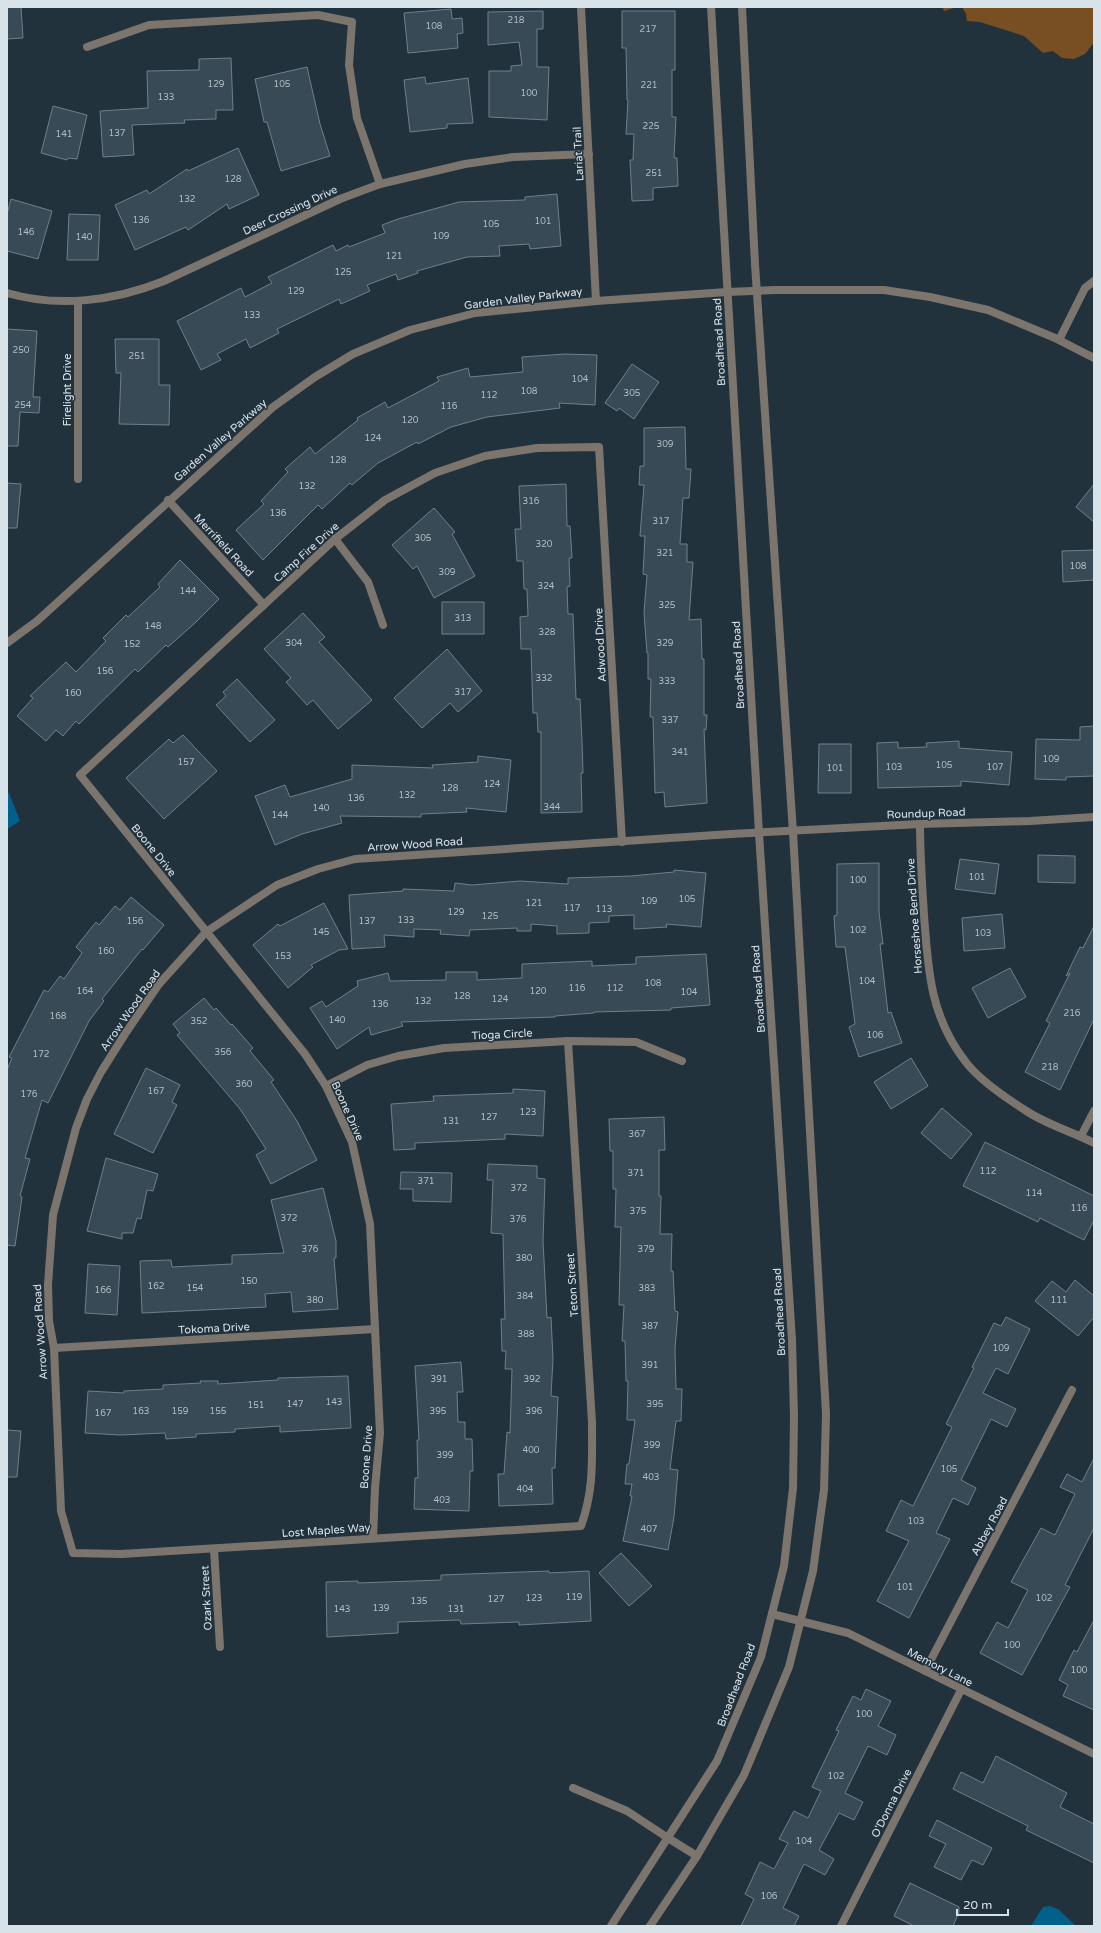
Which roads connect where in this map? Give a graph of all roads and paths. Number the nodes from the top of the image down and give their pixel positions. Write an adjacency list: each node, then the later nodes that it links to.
1 (580, 7): 5 (street, Lariat Trail)
2 (710, 7): 9 (street, Broadhead Road)
3 (742, 7): 8 (street)
4 (87, 47): 6 (street)
5 (589, 154): 6 (street, Deer Crossing Drive); 12 (street, Lariat Trail)
6 (380, 184): 11 (street, Deer Crossing Drive)
7 (1094, 282): 13 (street)
8 (757, 291): 9 (street, Garden Valley Parkway); 13 (street, Garden Valley Parkway); 25 (street)
9 (727, 292): 12 (street, Garden Valley Parkway); 26 (street, Broadhead Road)
10 (7, 293): 11 (street, Deer Crossing Drive)
11 (78, 301): 16 (street, Firelight Drive)
12 (596, 301): 17 (street, Garden Valley Parkway)
13 (1059, 340): 14 (street, Garden Valley Parkway)
14 (1094, 358)
15 (599, 447): 18 (street, Camp Fire Drive); 27 (street, Adwood Drive)
16 (78, 479)
17 (168, 500): 19 (street, Merrifield Road); 21 (street, Garden Valley Parkway)
18 (335, 539): 19 (street, Camp Fire Drive); 20 (street)
19 (264, 605): 22 (street, Camp Fire Drive)
20 (383, 625)
21 (7, 643)
22 (80, 775): 28 (street, Boone Drive)
23 (1094, 817): 24 (street, Roundup Road)
24 (920, 824): 25 (street, Roundup Road); 33 (street, Horseshoe Bend Drive)
25 (793, 832): 26 (street, Roundup Road); 43 (street)
26 (759, 833): 27 (street, Arrow Wood Road); 42 (street, Broadhead Road)
27 (622, 842): 28 (street, Arrow Wood Road)
28 (206, 932): 31 (street, Boone Drive); 36 (street, Arrow Wood Road)
29 (568, 1041): 30 (street, Tioga Circle); 31 (street, Tioga Circle); 38 (street, Teton Street)
30 (682, 1061)
31 (326, 1086): 35 (street, Boone Drive)
32 (1094, 1111): 33 (street)
33 (1081, 1136): 34 (street, Horseshoe Bend Drive)
34 (1094, 1143)
35 (375, 1329): 36 (street, Tokoma Drive); 39 (street, Boone Drive)
36 (54, 1348): 41 (street, Arrow Wood Road)
37 (1072, 1390): 45 (street, Abbey Road)
38 (581, 1526): 39 (street, Lost Maples Way)
39 (373, 1538): 40 (street, Lost Maples Way)
40 (214, 1548): 41 (street, Lost Maples Way); 44 (street, Ozark Street)
41 (73, 1553)
42 (772, 1614): 43 (street, Memory Lane); 49 (street, Broadhead Road)
43 (801, 1622): 45 (street, Memory Lane); 50 (street)
44 (220, 1647)
45 (925, 1671): 46 (street, Memory Lane)
46 (961, 1690): 47 (street, Memory Lane); 53 (street, O'Donna Drive)
47 (1094, 1754)
48 (573, 1788): 49 (street)
49 (668, 1838): 50 (street); 51 (street, Broadhead Road)
50 (697, 1856): 52 (street)
51 (610, 1926)
52 (650, 1926)
53 (841, 1926)

